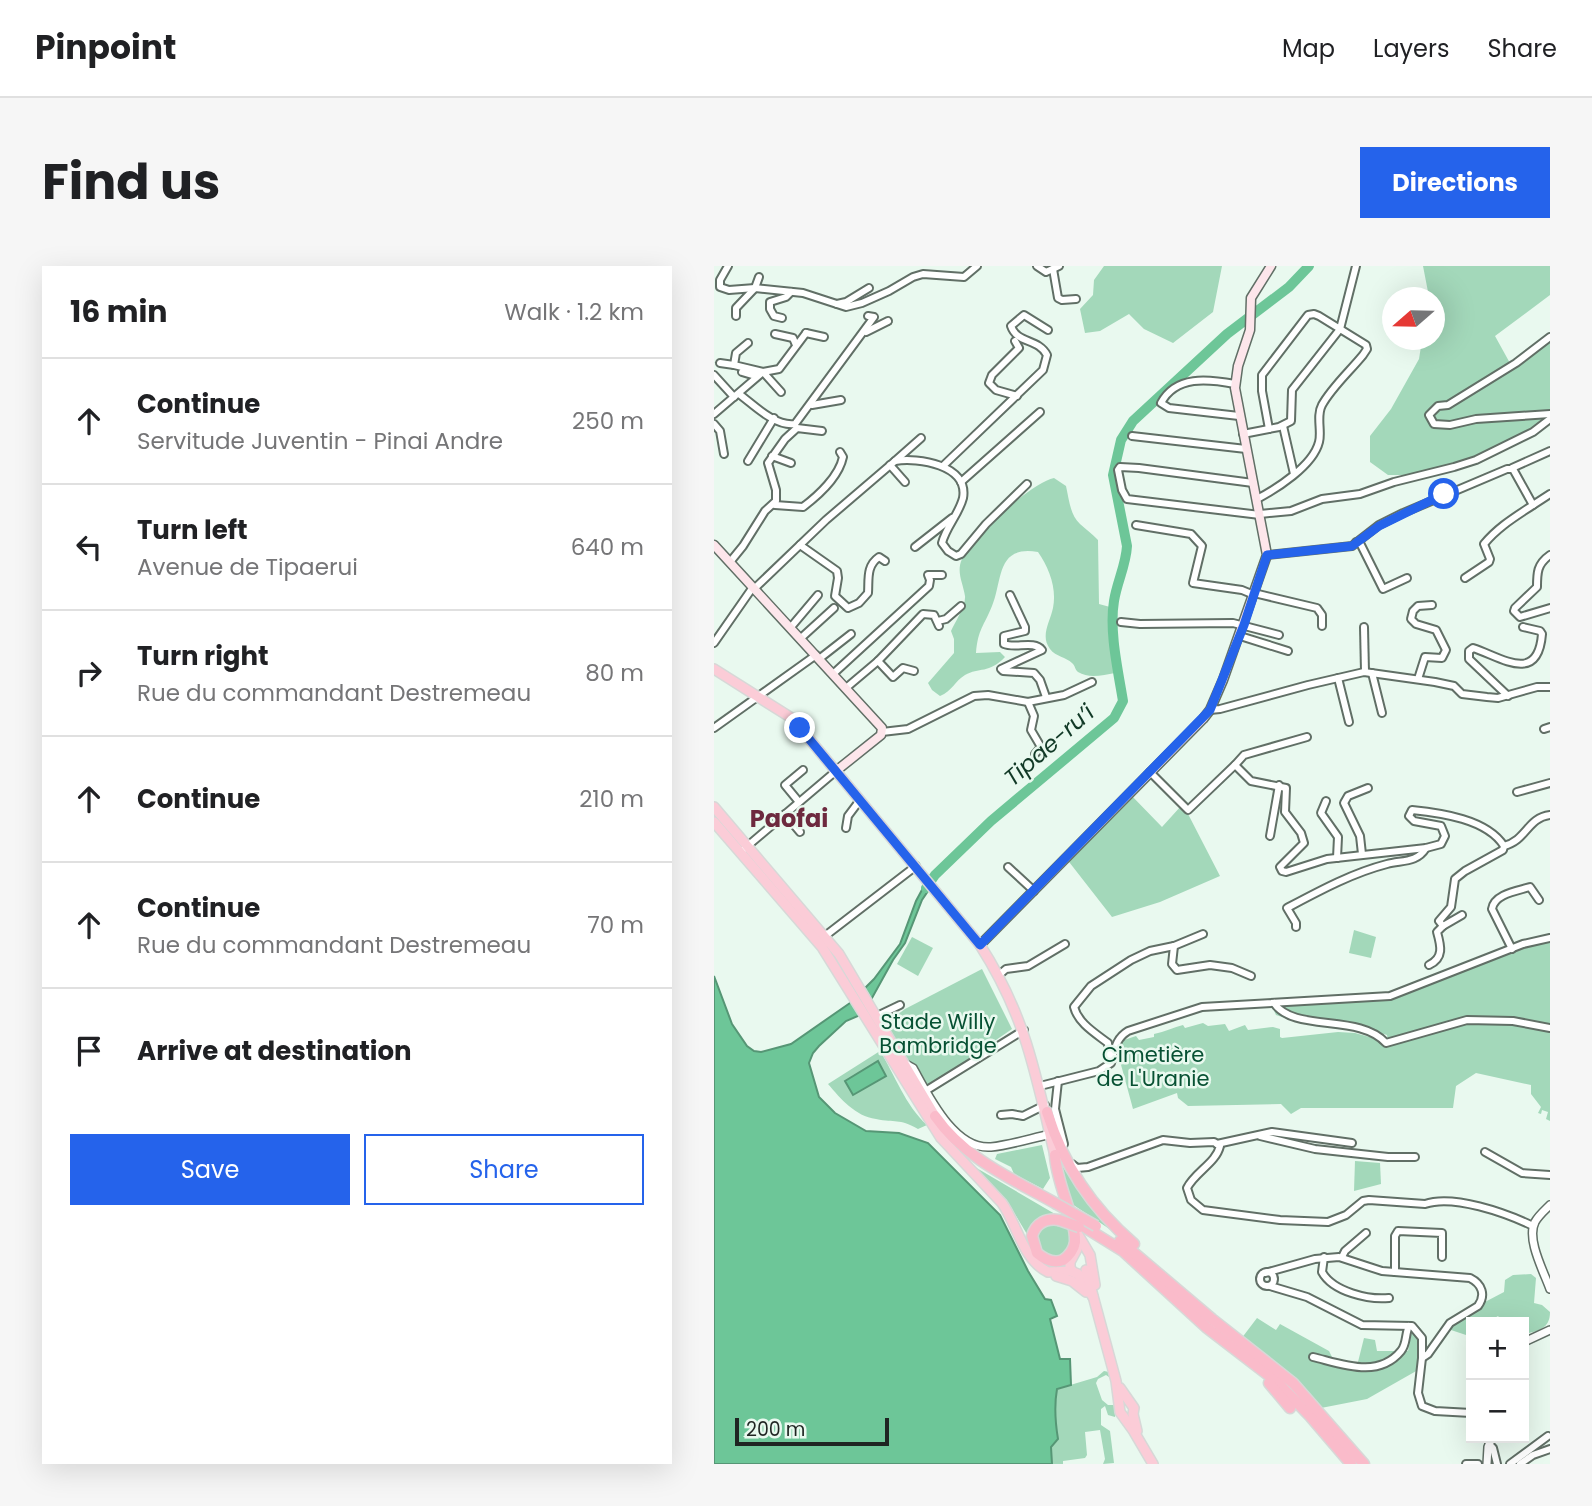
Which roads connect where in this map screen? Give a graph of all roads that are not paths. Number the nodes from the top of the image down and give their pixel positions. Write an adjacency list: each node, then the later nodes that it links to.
1 (728, 266): 8 (street)
2 (977, 266): 12 (street)
3 (1037, 266): 6 (street)
4 (1271, 266): 33 (main road)
5 (1356, 266): 19 (street)
6 (1056, 268): 11 (street)
7 (760, 277): 8 (street)
8 (755, 288): 10 (street); 13 (street)
9 (869, 288): 12 (street)
10 (791, 292): 12 (street); 15 (street)
11 (1076, 299)
12 (836, 304)
13 (736, 316)
14 (868, 316): 20 (street)
15 (782, 318)
16 (888, 321): 20 (street)
17 (804, 325): 21 (street)
18 (1048, 330): 36 (street)
19 (1340, 330): 45 (street); 46 (street); 61 (street)
20 (864, 332): 38 (street)
21 (806, 333): 23 (street); 27 (street)
22 (775, 334): 27 (street)
23 (824, 337)
24 (1550, 337): 42 (street)
25 (1015, 341): 36 (street)
26 (748, 342): 29 (street)
27 (796, 345): 31 (street)
28 (720, 363): 29 (street)
29 (734, 365): 31 (street)
30 (741, 372): 31 (street)
31 (763, 372): 34 (street); 35 (street)
32 (714, 375): 35 (street)
33 (1235, 384): 41 (main road); 41 (street)
34 (781, 392)
35 (737, 396): 39 (street); 43 (street)
36 (1017, 396): 59 (street)
37 (841, 400): 38 (street)
38 (810, 406): 43 (street)
39 (716, 409)
40 (1040, 412): 63 (street)
41 (1239, 416): 48 (main road)
42 (1550, 417): 71 (street)
43 (774, 418): 56 (street)
44 (714, 424): 54 (street)
45 (1283, 426): 46 (street); 61 (street)
46 (1269, 429): 48 (street)
47 (822, 431): 55 (street)
48 (1243, 434): 51 (main road)
49 (1132, 436): 51 (street)
50 (921, 438): 58 (street)
51 (1246, 449): 64 (main road)
52 (1550, 451): 60 (street)
53 (840, 452): 68 (street)
54 (724, 454)
55 (768, 460): 57 (street); 68 (street)
56 (748, 461)
57 (791, 463)
58 (893, 463): 59 (street); 62 (street); 75 (street)
59 (944, 467): 63 (street)
60 (1512, 468): 69 (street); 73 (street)
61 (1294, 474): 67 (street)
62 (905, 482)
63 (961, 482): 70 (street)
64 (1253, 482): 67 (main road); 71 (street)
65 (1027, 484): 70 (street)
66 (1550, 494): 69 (street)
67 (1257, 499): 71 (main road)
68 (775, 505): 80 (street)
69 (1533, 505): 83 (street)
70 (960, 508): 76 (street)
71 (1260, 515): 77 (main road)
72 (1136, 525): 85 (street)
73 (1356, 542): 77 (street); 82 (street)
74 (714, 545): 80 (main road)
75 (800, 545): 79 (street); 84 (street)
76 (915, 547)
77 (1267, 555): 85 (main road)
78 (1550, 555): 91 (street)
79 (885, 561)
80 (730, 562): 84 (main road)
81 (942, 575): 109 (street)
82 (1407, 578)
83 (1465, 578)
84 (754, 587): 95 (main road); 102 (street)
85 (1254, 594): 93 (main road); 94 (street)
86 (818, 595): 95 (street)
87 (1010, 595): 117 (street)
88 (1432, 605): 111 (street)
89 (961, 606): 105 (street)
90 (834, 608): 101 (street)
91 (1550, 608)
92 (1121, 622): 93 (street)
93 (1244, 625): 99 (street); 100 (main road)
94 (1322, 626)
95 (791, 627): 101 (main road)
96 (1523, 627): 115 (street)
97 (1364, 628): 108 (street)
98 (851, 634): 104 (street)
99 (1279, 635)
100 (1240, 636): 103 (street); 119 (main road)
101 (801, 638): 104 (main road)
102 (714, 643)
103 (1288, 651)
104 (818, 657): 109 (main road); 116 (street)
105 (878, 661): 107 (street); 114 (street)
106 (714, 669): 116 (main road)
107 (914, 671)
108 (1368, 673): 110 (street); 111 (street); 120 (street)
109 (833, 674): 114 (main road)
110 (1338, 678): 119 (street); 121 (street)
111 (1418, 679): 115 (street)
112 (1092, 682): 117 (street)
113 (1550, 687): 115 (street)
114 (846, 688): 123 (main road)
115 (1508, 696)
116 (757, 697): 122 (street); 128 (main road)
117 (1045, 697): 118 (street)
118 (1028, 702): 123 (street); 125 (street)
119 (1210, 710): 129 (main road)
120 (1382, 713)
121 (1349, 722)
122 (714, 728)
123 (882, 732): 128 (main road)
124 (1307, 737): 126 (street)
125 (1035, 754)
126 (1235, 765): 129 (street); 131 (street)
127 (803, 771): 136 (street)
128 (836, 771): 134 (main road); 136 (street)
129 (1150, 772): 151 (main road)
130 (1550, 783): 133 (street)
131 (1279, 785): 143 (street); 148 (street)
132 (1367, 788): 147 (street)
133 (1517, 792)
134 (860, 800): 141 (street); 149 (main road)
135 (1326, 801): 148 (street)
136 (799, 802): 138 (street)
137 (714, 807): 146 (main road)
138 (785, 814): 142 (street); 146 (street)
139 (1550, 815): 144 (street)
140 (714, 822): 146 (main road)
141 (846, 828)
142 (800, 831)
143 (1270, 836)
144 (1504, 846): 145 (street); 154 (street)
145 (1426, 848): 147 (street); 155 (street)
146 (743, 849): 157 (main road); 166 (main road)
147 (1362, 855): 148 (street)
148 (1337, 858)
149 (916, 866): 157 (street); 160 (main road)
150 (1008, 867): 151 (street)
151 (1034, 891): 160 (main road)
152 (1539, 900): 162 (street)
153 (1462, 915): 154 (street)
154 (1443, 926): 163 (street)
155 (1296, 928)
156 (1203, 934): 161 (street)
157 (825, 936): 166 (main road)
158 (1550, 938): 162 (street)
159 (1065, 944): 164 (street)
160 (980, 945): 164 (main road)
161 (1174, 946): 165 (street); 173 (street)
162 (1512, 949): 167 (street)
163 (1429, 965)
164 (999, 975): 171 (main road)
165 (1251, 976)
166 (856, 990): 169 (main road)
167 (1274, 1003): 170 (street); 173 (street)
168 (900, 1005): 169 (street)
169 (873, 1015): 172 (main road); 179 (main road)
170 (1550, 1028)
171 (1024, 1030): 175 (main road); 176 (street)
172 (904, 1062): 176 (street); 179 (main road)
173 (1106, 1066): 174 (street)
174 (1058, 1081): 175 (street); 183 (street)
175 (1040, 1086): 177 (main road)
176 (927, 1090): 180 (street)
177 (1046, 1108): 178 (street); 180 (main road); 204 (highway)
178 (1001, 1115)
179 (934, 1121): 189 (highway); 200 (main road)
180 (1051, 1134): 185 (main road)
181 (1260, 1136): 182 (street); 183 (street); 186 (street)
182 (1352, 1143)
183 (1217, 1144): 190 (street)
184 (1485, 1152): 187 (street)
185 (1055, 1155): 191 (main road); 194 (highway)
186 (1415, 1157)
187 (1550, 1175)
188 (1550, 1205): 190 (street)
189 (1054, 1206): 191 (highway); 192 (highway, bridge)
190 (1534, 1226): 205 (street)
191 (1079, 1228): 192 (highway); 194 (highway, bridge); 198 (main road); 208 (main road)
192 (1098, 1231): 204 (highway); 212 (highway)
193 (1366, 1233): 196 (street)
194 (1042, 1257): 198 (highway)
195 (1324, 1257): 196 (street); 199 (street); 206 (street)
196 (1342, 1257): 201 (street)
197 (1442, 1257): 201 (street)
198 (1077, 1265): 200 (main road); 207 (main road)
199 (1284, 1268): 202 (street); 203 (street)
200 (1048, 1272): 207 (main road)
201 (1395, 1272): 214 (street)
202 (1265, 1273): 203 (street); 203 (street)
203 (1274, 1283): 209 (street)
204 (1176, 1287): 226 (highway)
205 (1550, 1289)
206 (1390, 1298)
207 (1094, 1300): 208 (main road)
208 (1098, 1314): 215 (main road)
209 (1409, 1326): 213 (street); 214 (street)
210 (1550, 1329): 211 (street)
211 (1529, 1340)
212 (1245, 1356): 216 (highway); 225 (highway)
213 (1314, 1357)
214 (1422, 1357): 218 (street)
215 (1115, 1381): 217 (main road); 217 (main road)
216 (1290, 1408)
217 (1126, 1413): 224 (main road)
218 (1466, 1413)
219 (1316, 1436): 225 (highway)
220 (1548, 1436): 231 (street)
221 (1489, 1443): 229 (street)
222 (1490, 1443): 230 (street)
223 (1550, 1449): 232 (street)
224 (1153, 1464)
225 (1349, 1464)
226 (1364, 1464)
227 (1466, 1464): 228 (street)
228 (1478, 1464)
229 (1488, 1464)
230 (1497, 1464)
231 (1510, 1464)
232 (1520, 1464)

